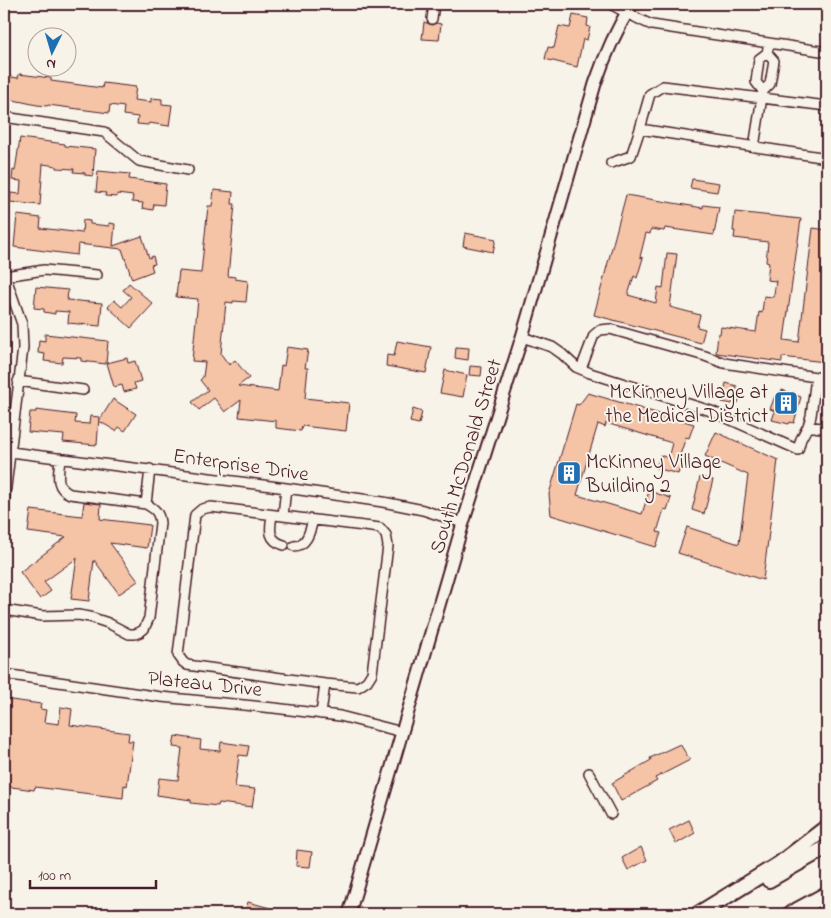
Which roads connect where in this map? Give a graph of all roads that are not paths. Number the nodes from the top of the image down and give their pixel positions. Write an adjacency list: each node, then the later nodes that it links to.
1 (434, 4): 4 (street)
2 (610, 4): 3 (street)
3 (629, 8): 5 (street); 18 (main road, South McDonald Street)
4 (432, 19)
5 (769, 43): 6 (street); 7 (street)
6 (827, 52)
7 (768, 53): 8 (street); 8 (street)
8 (762, 94): 9 (street); 11 (street); 12 (street)
9 (827, 106)
10 (4, 117): 15 (street)
11 (640, 129): 12 (street); 14 (street)
12 (754, 146): 13 (street)
13 (827, 158)
14 (611, 163)
15 (188, 170)
16 (4, 274): 17 (street); 20 (street)
17 (97, 275)
18 (522, 337): 19 (street); 33 (main road, South McDonald Street)
19 (581, 369): 22 (street); 22 (street)
20 (18, 382): 21 (street); 24 (street)
21 (83, 390)
22 (808, 426): 23 (street)
23 (827, 429)
24 (11, 452): 25 (street, Enterprise Drive); 28 (street)
25 (60, 458): 26 (street, Enterprise Drive); 29 (street)
26 (150, 469): 27 (street, Enterprise Drive); 29 (street)
27 (286, 488): 31 (street); 33 (street, Enterprise Drive)
28 (4, 503)
29 (146, 504): 36 (street)
30 (272, 515): 31 (street); 34 (street); 38 (street)
31 (283, 516): 32 (street)
32 (313, 520): 35 (street); 38 (street)
33 (463, 523): 40 (main road, South McDonald Street)
34 (284, 545)
35 (294, 546)
36 (4, 610)
37 (4, 674): 39 (street, Plateau Drive)
38 (325, 684): 39 (street)
39 (321, 714): 40 (street, Plateau Drive)
40 (402, 732): 46 (main road, South McDonald Street)
41 (589, 773): 42 (street)
42 (611, 814)
43 (827, 827): 47 (highway)
44 (827, 847): 48 (highway)
45 (827, 894): 49 (highway)
46 (349, 914)
47 (698, 914)
48 (710, 914)
49 (790, 914)

